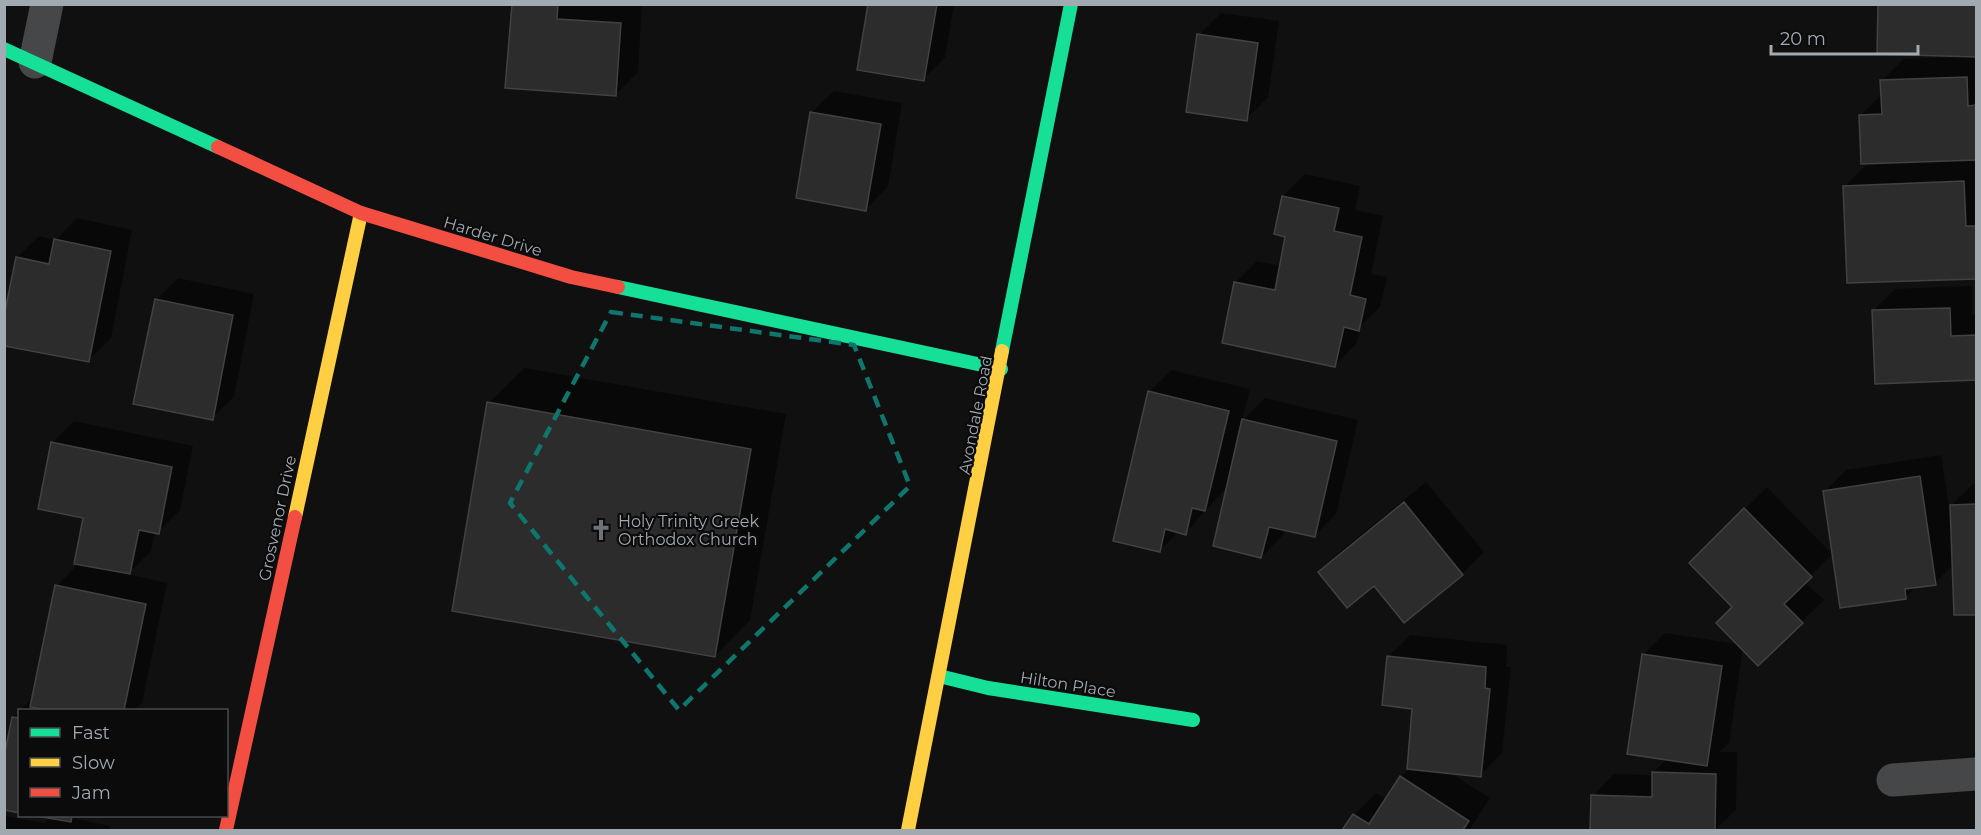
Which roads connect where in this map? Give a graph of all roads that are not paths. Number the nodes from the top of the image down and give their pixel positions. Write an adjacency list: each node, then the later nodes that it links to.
1 (47, 4): 4 (street)
2 (1071, 4): 6 (street, Avondale Road)
3 (4, 49): 4 (street, Harder Drive)
4 (35, 62): 5 (street, Harder Drive)
5 (361, 213): 6 (street, Harder Drive); 11 (street, Grosvenor Drive)
6 (1001, 369): 7 (street, Avondale Road)
7 (939, 676): 8 (street, Hilton Place); 12 (street, Avondale Road)
8 (1193, 720)
9 (1977, 774): 10 (street)
10 (1893, 780)
11 (226, 831)
12 (908, 831)

